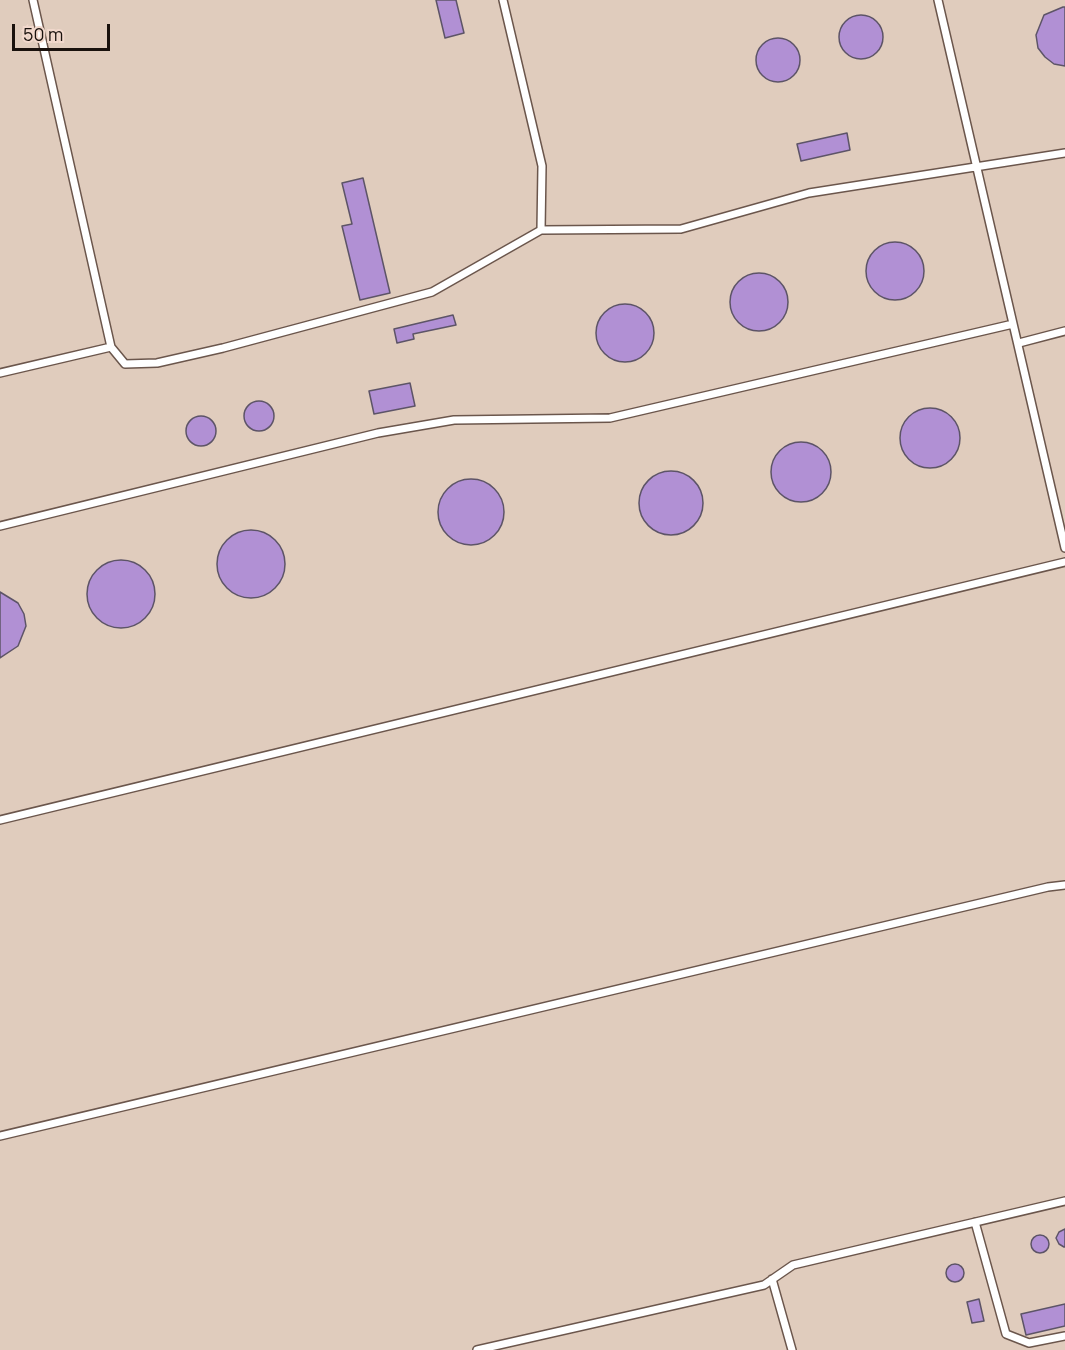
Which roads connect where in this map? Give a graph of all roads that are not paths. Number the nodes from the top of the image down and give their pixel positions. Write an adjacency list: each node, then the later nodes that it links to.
1 (33, 0): 10 (lane)
2 (503, 0): 6 (lane)
3 (938, 0): 5 (lane)
4 (1065, 153): 5 (lane)
5 (978, 168): 6 (lane); 7 (lane)
6 (541, 230): 10 (lane)
7 (1013, 324): 9 (lane); 12 (lane)
8 (1065, 331): 9 (lane)
9 (1018, 343): 13 (lane)
10 (111, 346): 11 (lane)
11 (0, 373)
12 (0, 526)
13 (1065, 548)
14 (1065, 562): 15 (lane)
15 (0, 820)
16 (1065, 885): 17 (lane)
17 (0, 1136)
18 (1065, 1201): 19 (lane)
19 (975, 1222): 20 (lane); 21 (lane)
20 (772, 1280): 22 (lane); 23 (lane)
21 (1065, 1336)
22 (477, 1350)
23 (792, 1350)

